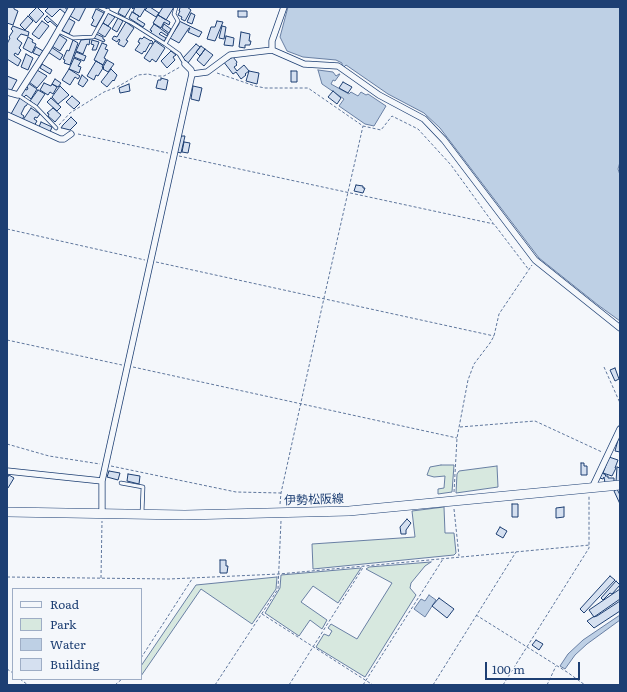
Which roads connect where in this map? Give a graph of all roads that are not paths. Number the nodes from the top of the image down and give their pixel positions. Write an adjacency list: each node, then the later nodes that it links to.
1 (72, 7): 6 (street)
2 (99, 7): 5 (lane)
3 (176, 7): 7 (lane)
4 (284, 7): 8 (street)
5 (105, 9): 6 (lane); 7 (lane)
6 (58, 31): 12 (street)
7 (165, 44): 9 (lane)
8 (272, 50): 10 (street); 16 (street)
9 (185, 64): 10 (street)
10 (192, 74): 19 (street)
11 (7, 92): 12 (street)
12 (18, 95): 14 (lane)
13 (7, 115): 15 (street)
14 (56, 128)
15 (71, 134)
16 (620, 328)
17 (620, 429): 22 (street)
18 (7, 471): 19 (street)
19 (102, 481): 24 (street)
20 (121, 483): 25 (lane)
21 (620, 485): 22 (main road, 伊勢松阪線)
22 (592, 488): 25 (main road, 伊勢松阪線)
23 (7, 512): 24 (main road, 伊勢松阪線)
24 (102, 514): 25 (main road, 伊勢松阪線)
25 (142, 515)

